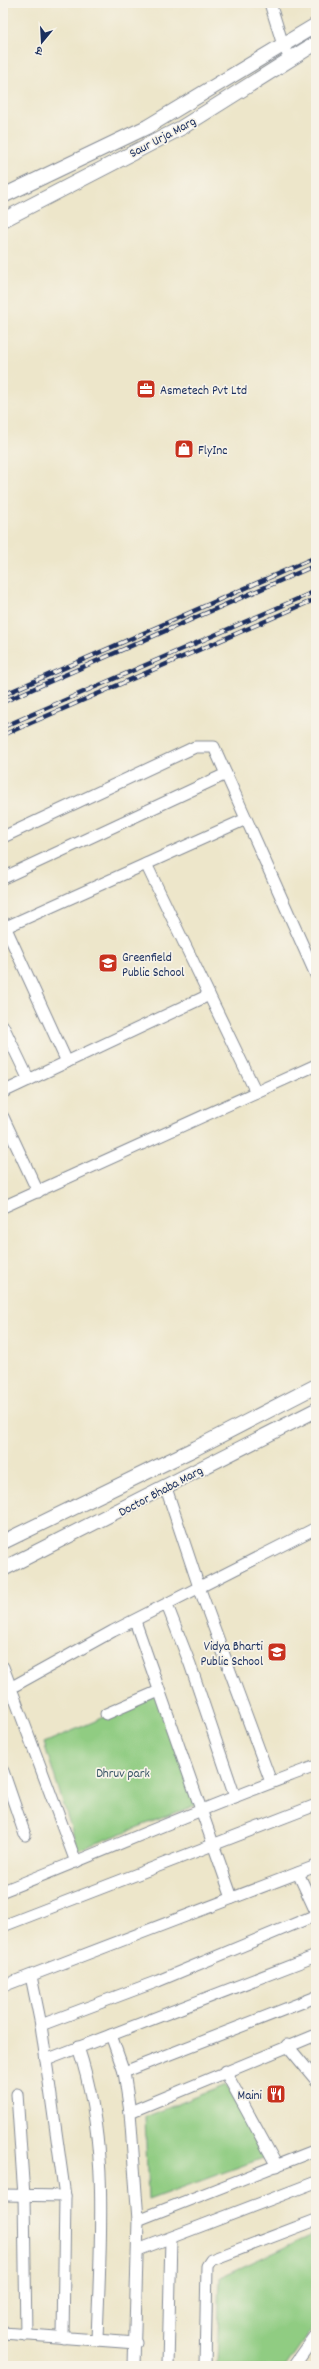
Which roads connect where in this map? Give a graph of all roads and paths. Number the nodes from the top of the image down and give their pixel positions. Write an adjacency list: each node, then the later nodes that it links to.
1 (270, 3): 4 (street)
2 (316, 25): 4 (street, Saur Urja Marg)
3 (316, 43): 5 (street, Saur Urja Marg)
4 (283, 45): 5 (street); 6 (street, Saur Urja Marg)
5 (291, 60): 7 (street, Saur Urja Marg)
6 (3, 196)
7 (3, 220)
8 (226, 774): 9 (street); 10 (street); 12 (street)
9 (246, 819): 11 (street); 14 (street)
10 (3, 837)
11 (146, 864): 13 (street); 16 (street)
12 (3, 878)
13 (4, 925): 18 (street)
14 (313, 960): 15 (street)
15 (316, 975)
16 (209, 995): 18 (street); 22 (street)
17 (3, 1026): 20 (street)
18 (67, 1062): 20 (street)
19 (316, 1064): 22 (street)
20 (29, 1080): 21 (street)
21 (3, 1092)
22 (256, 1092): 24 (street)
23 (3, 1117): 24 (street)
24 (38, 1192): 25 (street)
25 (3, 1207)
26 (316, 1386): 30 (street, Doctor Bhaba Marg)
27 (316, 1410): 28 (street, Doctor Bhaba Marg)
28 (166, 1488): 31 (street, Doctor Bhaba Marg); 32 (street)
29 (316, 1528): 32 (street)
30 (4, 1539)
31 (3, 1569)
32 (199, 1587): 33 (street); 41 (street)
33 (167, 1604): 34 (street); 42 (street)
34 (135, 1621): 36 (street); 37 (street)
35 (3, 1668): 36 (street)
36 (7, 1690): 47 (street)
37 (160, 1691): 38 (street); 44 (street)
38 (106, 1714)
39 (316, 1766): 41 (street)
40 (3, 1771): 45 (street)
41 (271, 1782): 42 (street)
42 (235, 1798): 44 (street)
43 (316, 1805): 46 (street)
44 (201, 1809): 46 (street); 47 (street)
45 (25, 1835)
46 (214, 1843): 51 (street); 54 (street)
47 (76, 1862): 50 (street)
48 (316, 1866): 49 (street)
49 (298, 1873): 51 (street); 52 (street)
50 (4, 1888)
51 (232, 1898): 56 (street)
52 (316, 1912)
53 (316, 1915): 59 (street)
54 (3, 1926)
55 (316, 1956): 60 (street)
56 (31, 1976): 57 (street); 59 (street)
57 (3, 1986)
58 (316, 1997): 66 (street)
59 (41, 2025): 64 (street)
60 (111, 2035): 63 (street); 66 (street)
61 (316, 2035): 62 (street)
62 (287, 2045): 65 (street); 67 (street)
63 (78, 2048): 64 (street); 84 (street)
64 (46, 2060): 75 (street)
65 (225, 2071): 69 (street); 71 (street)
66 (124, 2072): 69 (street)
67 (316, 2080)
68 (17, 2094): 74 (street)
69 (130, 2112): 76 (street)
70 (316, 2150): 71 (street)
71 (277, 2166): 76 (street)
72 (316, 2182): 78 (street)
73 (3, 2195): 74 (street)
74 (24, 2196): 75 (street); 81 (street)
75 (65, 2196): 83 (street)
76 (138, 2220): 79 (street)
77 (316, 2220): 88 (street)
78 (172, 2238): 79 (street); 87 (street)
79 (138, 2250): 85 (street)
80 (3, 2333): 81 (street)
81 (26, 2335): 83 (street)
82 (316, 2336): 89 (street)
83 (63, 2338): 84 (street)
84 (97, 2340): 85 (street)
85 (136, 2344): 86 (street)
86 (134, 2366)
87 (168, 2366)
88 (205, 2366)
89 (294, 2366)

